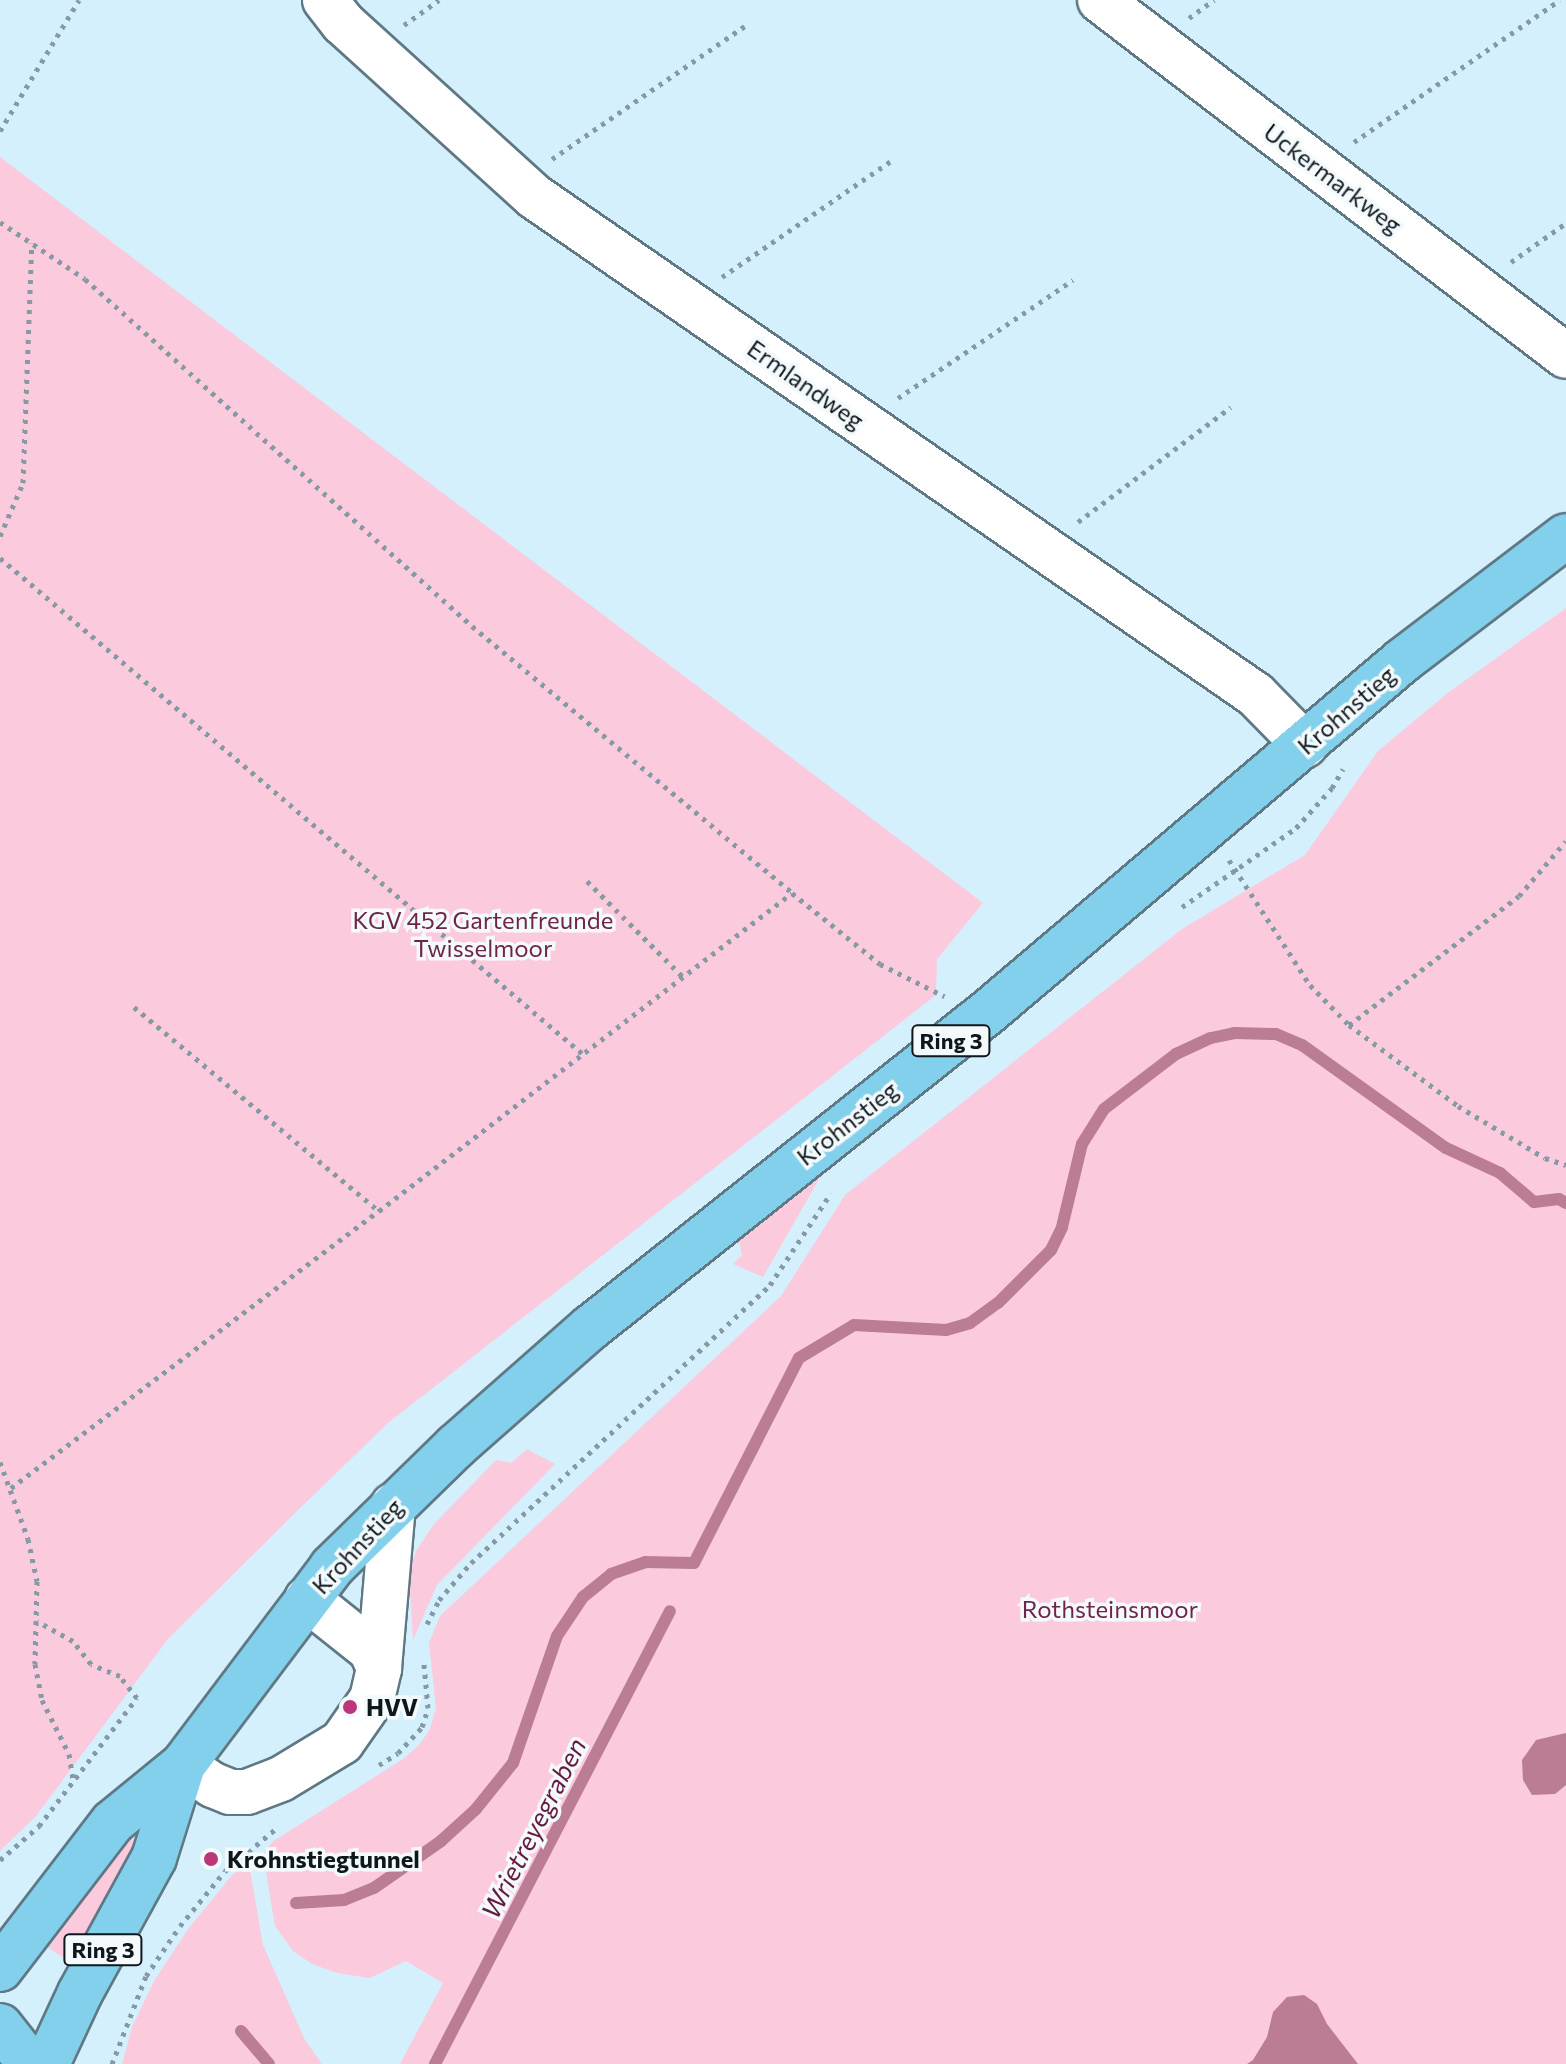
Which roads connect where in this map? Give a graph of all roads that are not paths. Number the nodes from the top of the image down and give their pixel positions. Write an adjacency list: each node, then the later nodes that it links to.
1 (325, 0): 5 (street, Ermlandweg)
2 (1100, 0): 3 (street, Uckermarkweg)
3 (1566, 356)
4 (1566, 536): 5 (main road, Krohnstieg / Ring 3)
5 (1305, 745): 6 (main road, Krohnstieg / Ring 3)
6 (393, 1506): 7 (main road, Krohnstieg / Ring 3); 8 (street)
7 (307, 1599): 8 (street); 9 (main road, Krohnstieg / Ring 3)
8 (379, 1668): 9 (street)
9 (183, 1765): 10 (main road, Krohnstieg / Ring 3); 12 (main road, Krohnstieg / Ring 3)
10 (0, 1969)
11 (0, 2026): 12 (main road)
12 (48, 2062)

